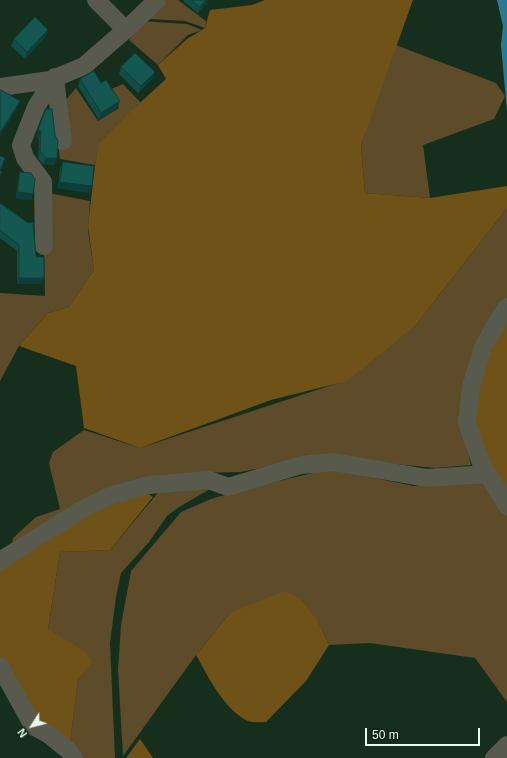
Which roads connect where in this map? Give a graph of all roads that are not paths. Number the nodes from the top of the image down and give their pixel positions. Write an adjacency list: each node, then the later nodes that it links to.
1 (96, 0): 3 (street)
2 (157, 0): 3 (street)
3 (126, 30): 4 (street)
4 (55, 77): 5 (street); 6 (street); 7 (street)
5 (0, 87)
6 (63, 141)
7 (44, 246)
8 (507, 307): 9 (street)
9 (488, 474): 10 (street); 11 (street)
10 (507, 506)
11 (0, 561)
12 (0, 666): 14 (street)
13 (507, 745): 15 (street)
14 (74, 758)
15 (494, 758)

